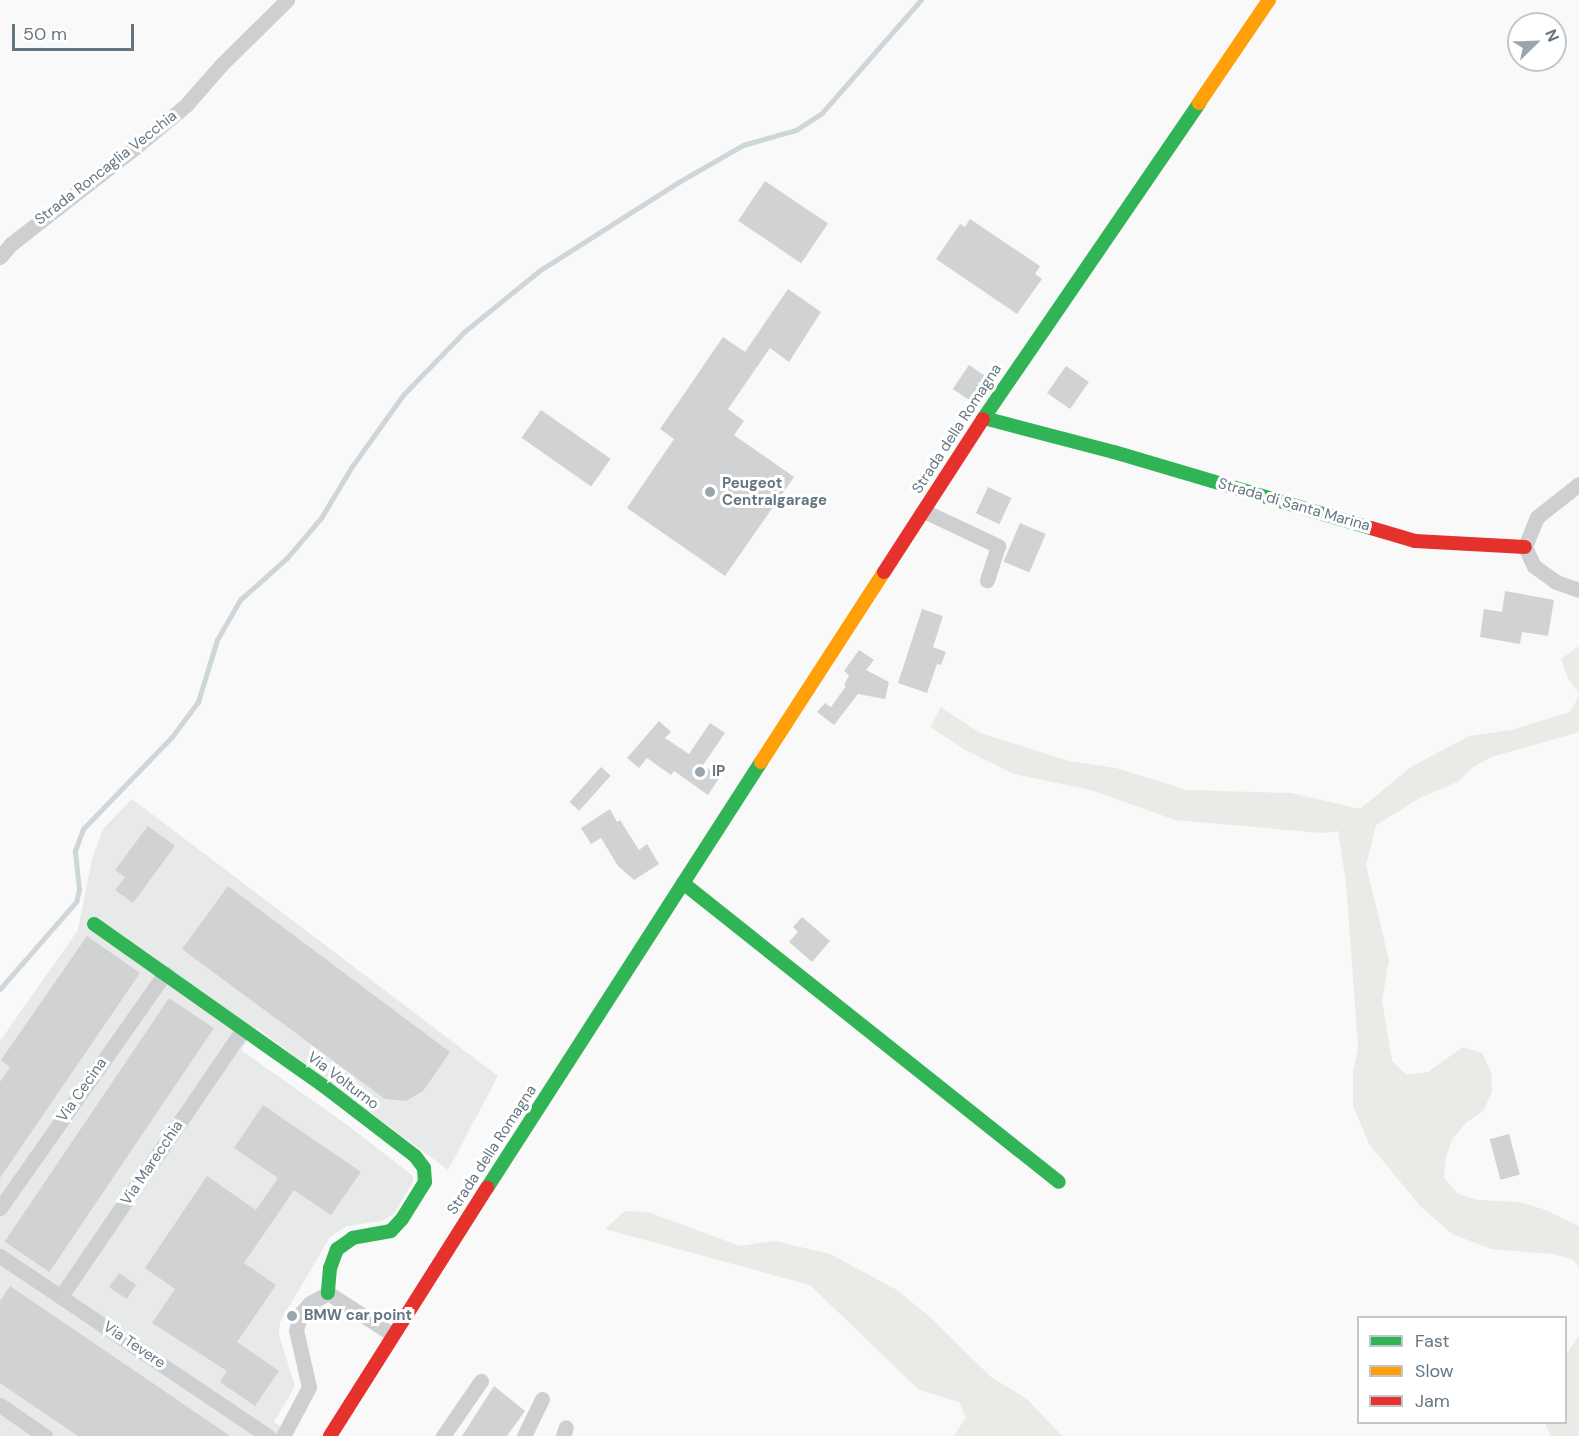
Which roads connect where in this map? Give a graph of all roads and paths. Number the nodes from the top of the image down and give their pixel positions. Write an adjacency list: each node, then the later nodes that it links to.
1 (286, 0): 3 (street, Strada Roncaglia Vecchia)
2 (1269, 0): 4 (main road, Strada della Romagna)
3 (0, 257)
4 (984, 418): 6 (main road, Strada della Romagna); 7 (main road, Strada di Santa Marina)
5 (1579, 484): 7 (street)
6 (924, 511): 8 (street); 10 (main road, Strada della Romagna)
7 (1525, 547): 9 (street)
8 (987, 580)
9 (1579, 591)
10 (683, 883): 14 (main road); 19 (main road, Strada della Romagna)
11 (93, 924): 12 (main road, Via Volturno)
12 (165, 973): 13 (main road, Via Volturno); 15 (street, Via Cecina)
13 (243, 1029): 17 (main road, Via Volturno); 18 (street, Via Marecchia)
14 (1059, 1182)
15 (0, 1208)
16 (3, 1264): 18 (street, Via Tevere)
17 (328, 1293): 19 (street); 25 (street)
18 (61, 1296): 24 (street, Via Tevere)
19 (392, 1334): 26 (main road, Strada della Romagna)
20 (481, 1381): 27 (street)
21 (542, 1400): 28 (street)
22 (0, 1405): 23 (street)
23 (45, 1436)
24 (268, 1436)
25 (283, 1436)
26 (330, 1436)
27 (443, 1436)
28 (524, 1436)

